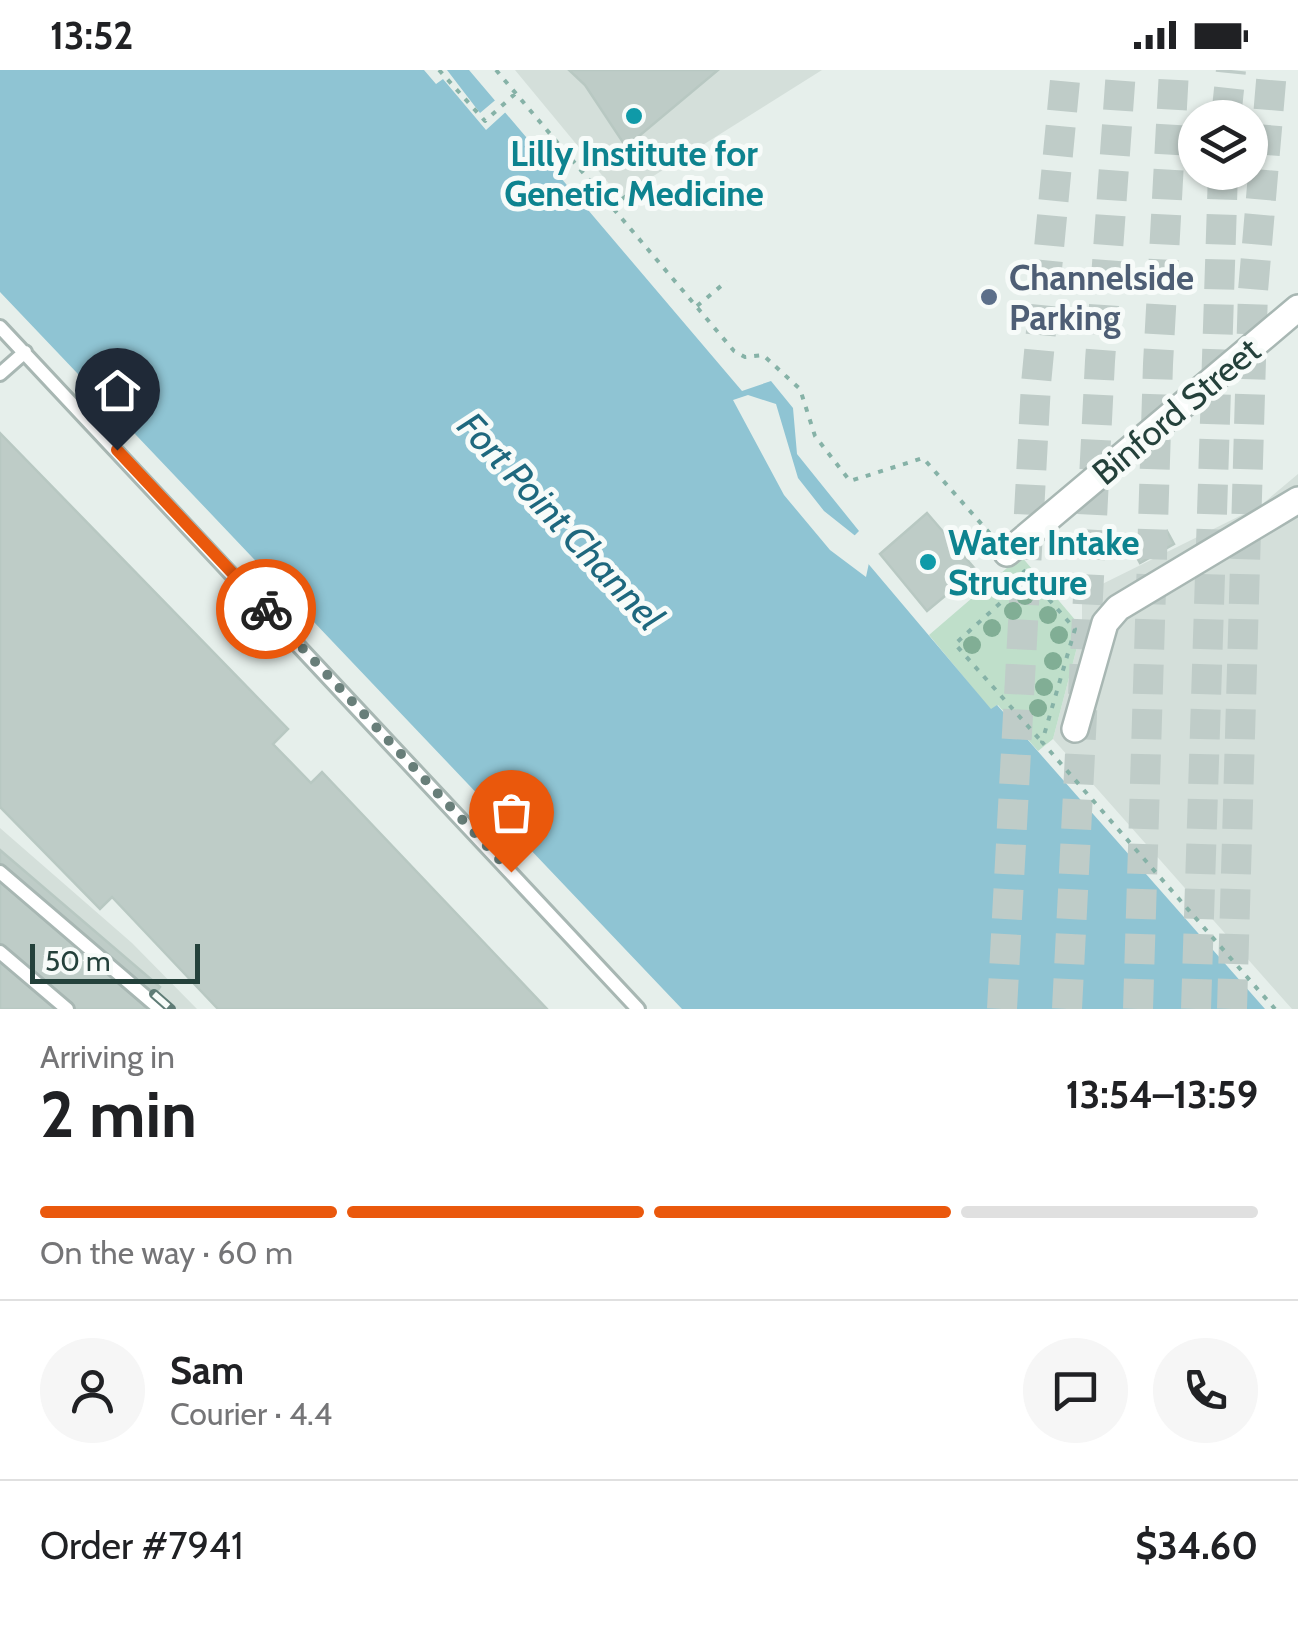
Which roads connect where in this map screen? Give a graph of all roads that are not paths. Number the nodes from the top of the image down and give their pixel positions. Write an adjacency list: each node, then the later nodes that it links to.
1 (1298, 308): 6 (street, Binford Street)
2 (0, 327): 3 (lane)
3 (24, 352): 4 (lane); 12 (lane)
4 (0, 374)
5 (1298, 500): 7 (street)
6 (1008, 553)
7 (1075, 729)
8 (0, 872): 10 (lane)
9 (0, 952): 11 (lane)
10 (154, 1004)
11 (67, 1009)
12 (638, 1009)

